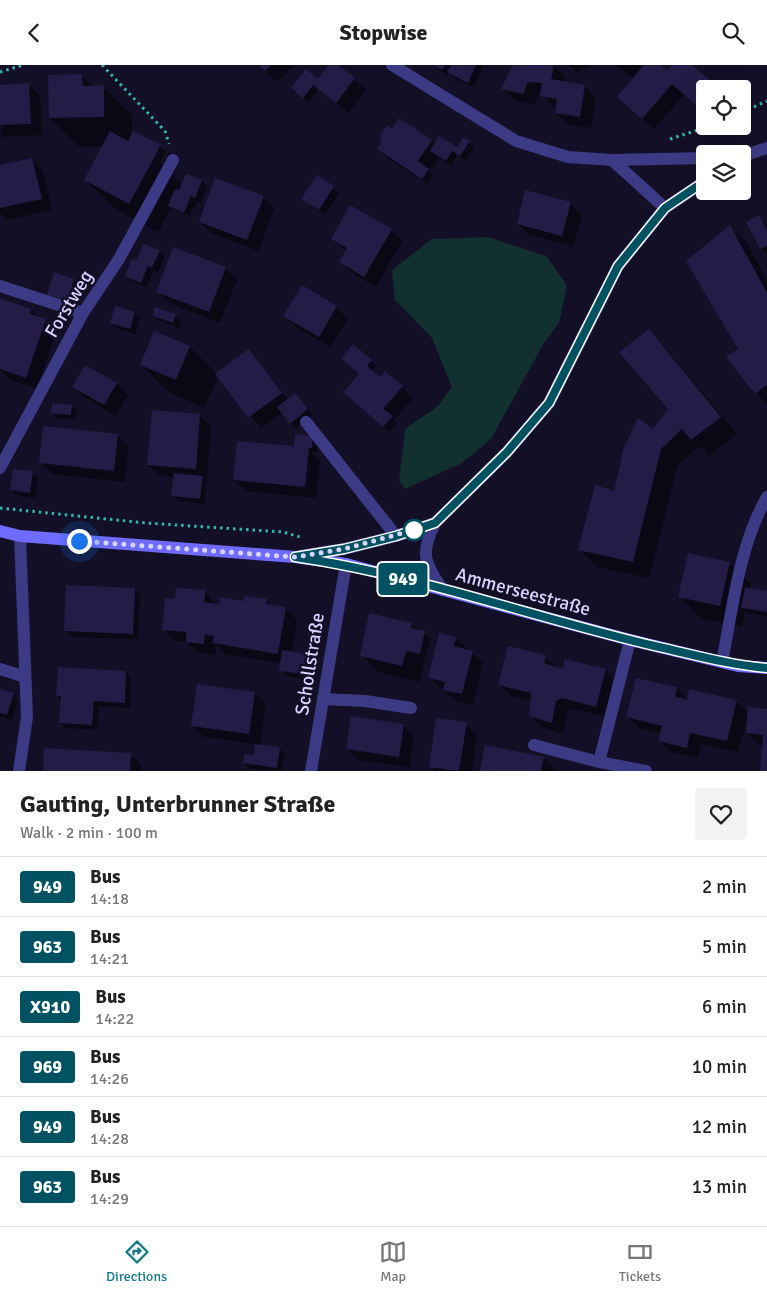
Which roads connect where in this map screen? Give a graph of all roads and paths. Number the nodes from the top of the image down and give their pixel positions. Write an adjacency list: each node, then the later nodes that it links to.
1 (23, 65): 4 (path)
2 (102, 65): 10 (path)
3 (392, 65): 11 (street)
4 (0, 72)
5 (767, 101): 6 (path)
6 (751, 108)
7 (767, 148): 8 (street)
8 (751, 153)
9 (696, 159): 11 (street)
10 (173, 160): 15 (street, Forstweg)
11 (612, 160): 13 (street)
12 (696, 187): 13 (street)
13 (665, 208): 20 (street)
14 (0, 286): 15 (street)
15 (83, 313): 17 (street, Forstweg)
16 (306, 423): 23 (street)
17 (0, 468)
18 (767, 497): 29 (street)
19 (0, 508): 24 (path)
20 (435, 523): 23 (street); 27 (street)
21 (0, 531): 22 (main road, Ammerseestraße)
22 (20, 536): 25 (main road, Ammerseestraße); 32 (street)
23 (396, 536): 25 (street)
24 (309, 540)
25 (295, 557): 26 (main road, Ammerseestraße)
26 (346, 564): 27 (main road, Ammerseestraße); 33 (street, Schollstraße)
27 (443, 590): 28 (main road, Ammerseestraße)
28 (630, 640): 29 (main road, Ammerseestraße); 36 (street)
29 (722, 662): 31 (main road, Ammerseestraße)
30 (0, 669): 32 (street)
31 (767, 669)
32 (25, 677): 37 (street)
33 (323, 699): 34 (street); 38 (street, Schollstraße)
34 (411, 708)
35 (534, 745): 36 (street)
36 (599, 762): 39 (street)
37 (19, 771)
38 (311, 771)
39 (646, 771)

